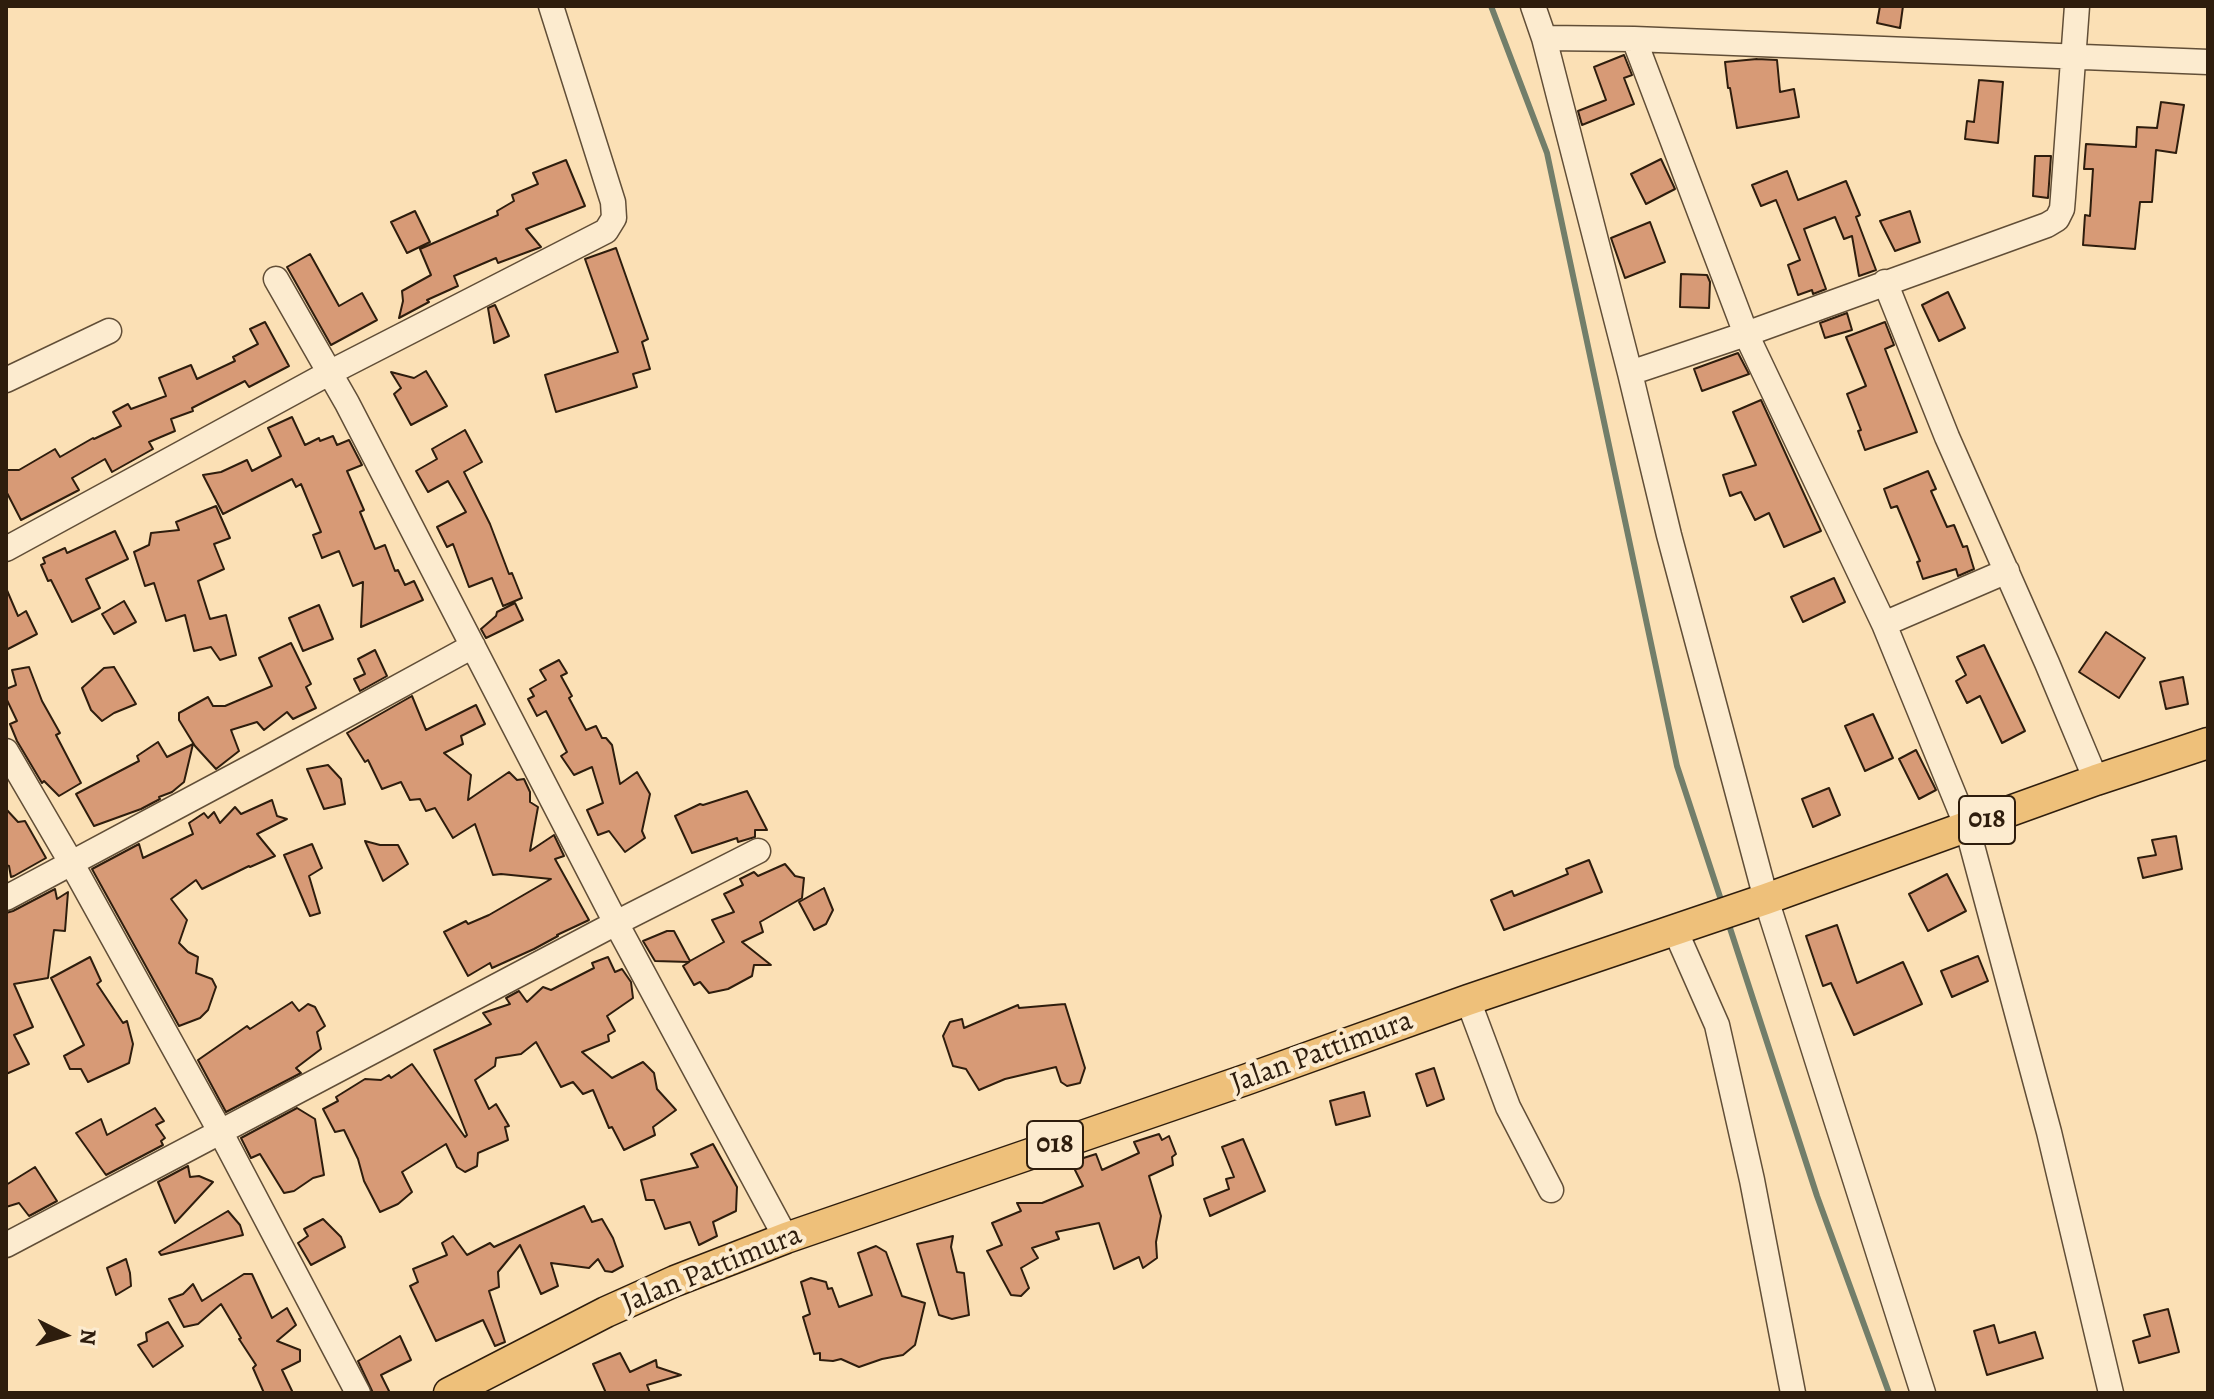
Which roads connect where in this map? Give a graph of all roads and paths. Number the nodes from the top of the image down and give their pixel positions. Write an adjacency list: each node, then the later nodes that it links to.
1 (551, 6): 12 (street)
2 (1533, 6): 4 (street)
3 (2077, 6): 6 (street)
4 (1544, 38): 5 (street); 13 (street)
5 (1634, 39): 6 (street); 11 (street)
6 (2074, 58): 7 (street); 9 (street)
7 (2208, 62)
8 (276, 279): 12 (street)
9 (1885, 282): 11 (street); 16 (street)
10 (109, 331): 14 (street)
11 (1746, 334): 13 (street); 17 (street)
12 (329, 373): 15 (street); 18 (street)
13 (1630, 373): 26 (street)
14 (6, 380)
15 (6, 549)
16 (2007, 571): 17 (street); 21 (street)
17 (1884, 624): 22 (street)
18 (473, 646): 24 (street); 27 (street)
19 (2208, 743): 21 (main road, Jalan Pattimura / 018)
20 (6, 751): 24 (street)
21 (2096, 780): 22 (main road, Jalan Pattimura / 018)
22 (1967, 827): 26 (main road, Jalan Pattimura / 018); 38 (street)
23 (758, 851): 27 (street)
24 (72, 864): 25 (street); 30 (street)
25 (6, 898)
26 (1766, 899): 28 (main road, Jalan Pattimura); 37 (street)
27 (616, 923): 30 (street); 32 (street)
28 (1675, 930): 29 (main road, Jalan Pattimura / 018); 36 (street)
29 (1468, 1000): 31 (street); 32 (main road, Jalan Pattimura / 018)
30 (221, 1133): 33 (street); 34 (street)
31 (1551, 1190)
32 (786, 1238): 35 (main road, Jalan Pattimura / 018)
33 (6, 1245)
34 (358, 1393)
35 (449, 1393)
36 (1793, 1393)
37 (1923, 1393)
38 (2111, 1393)

